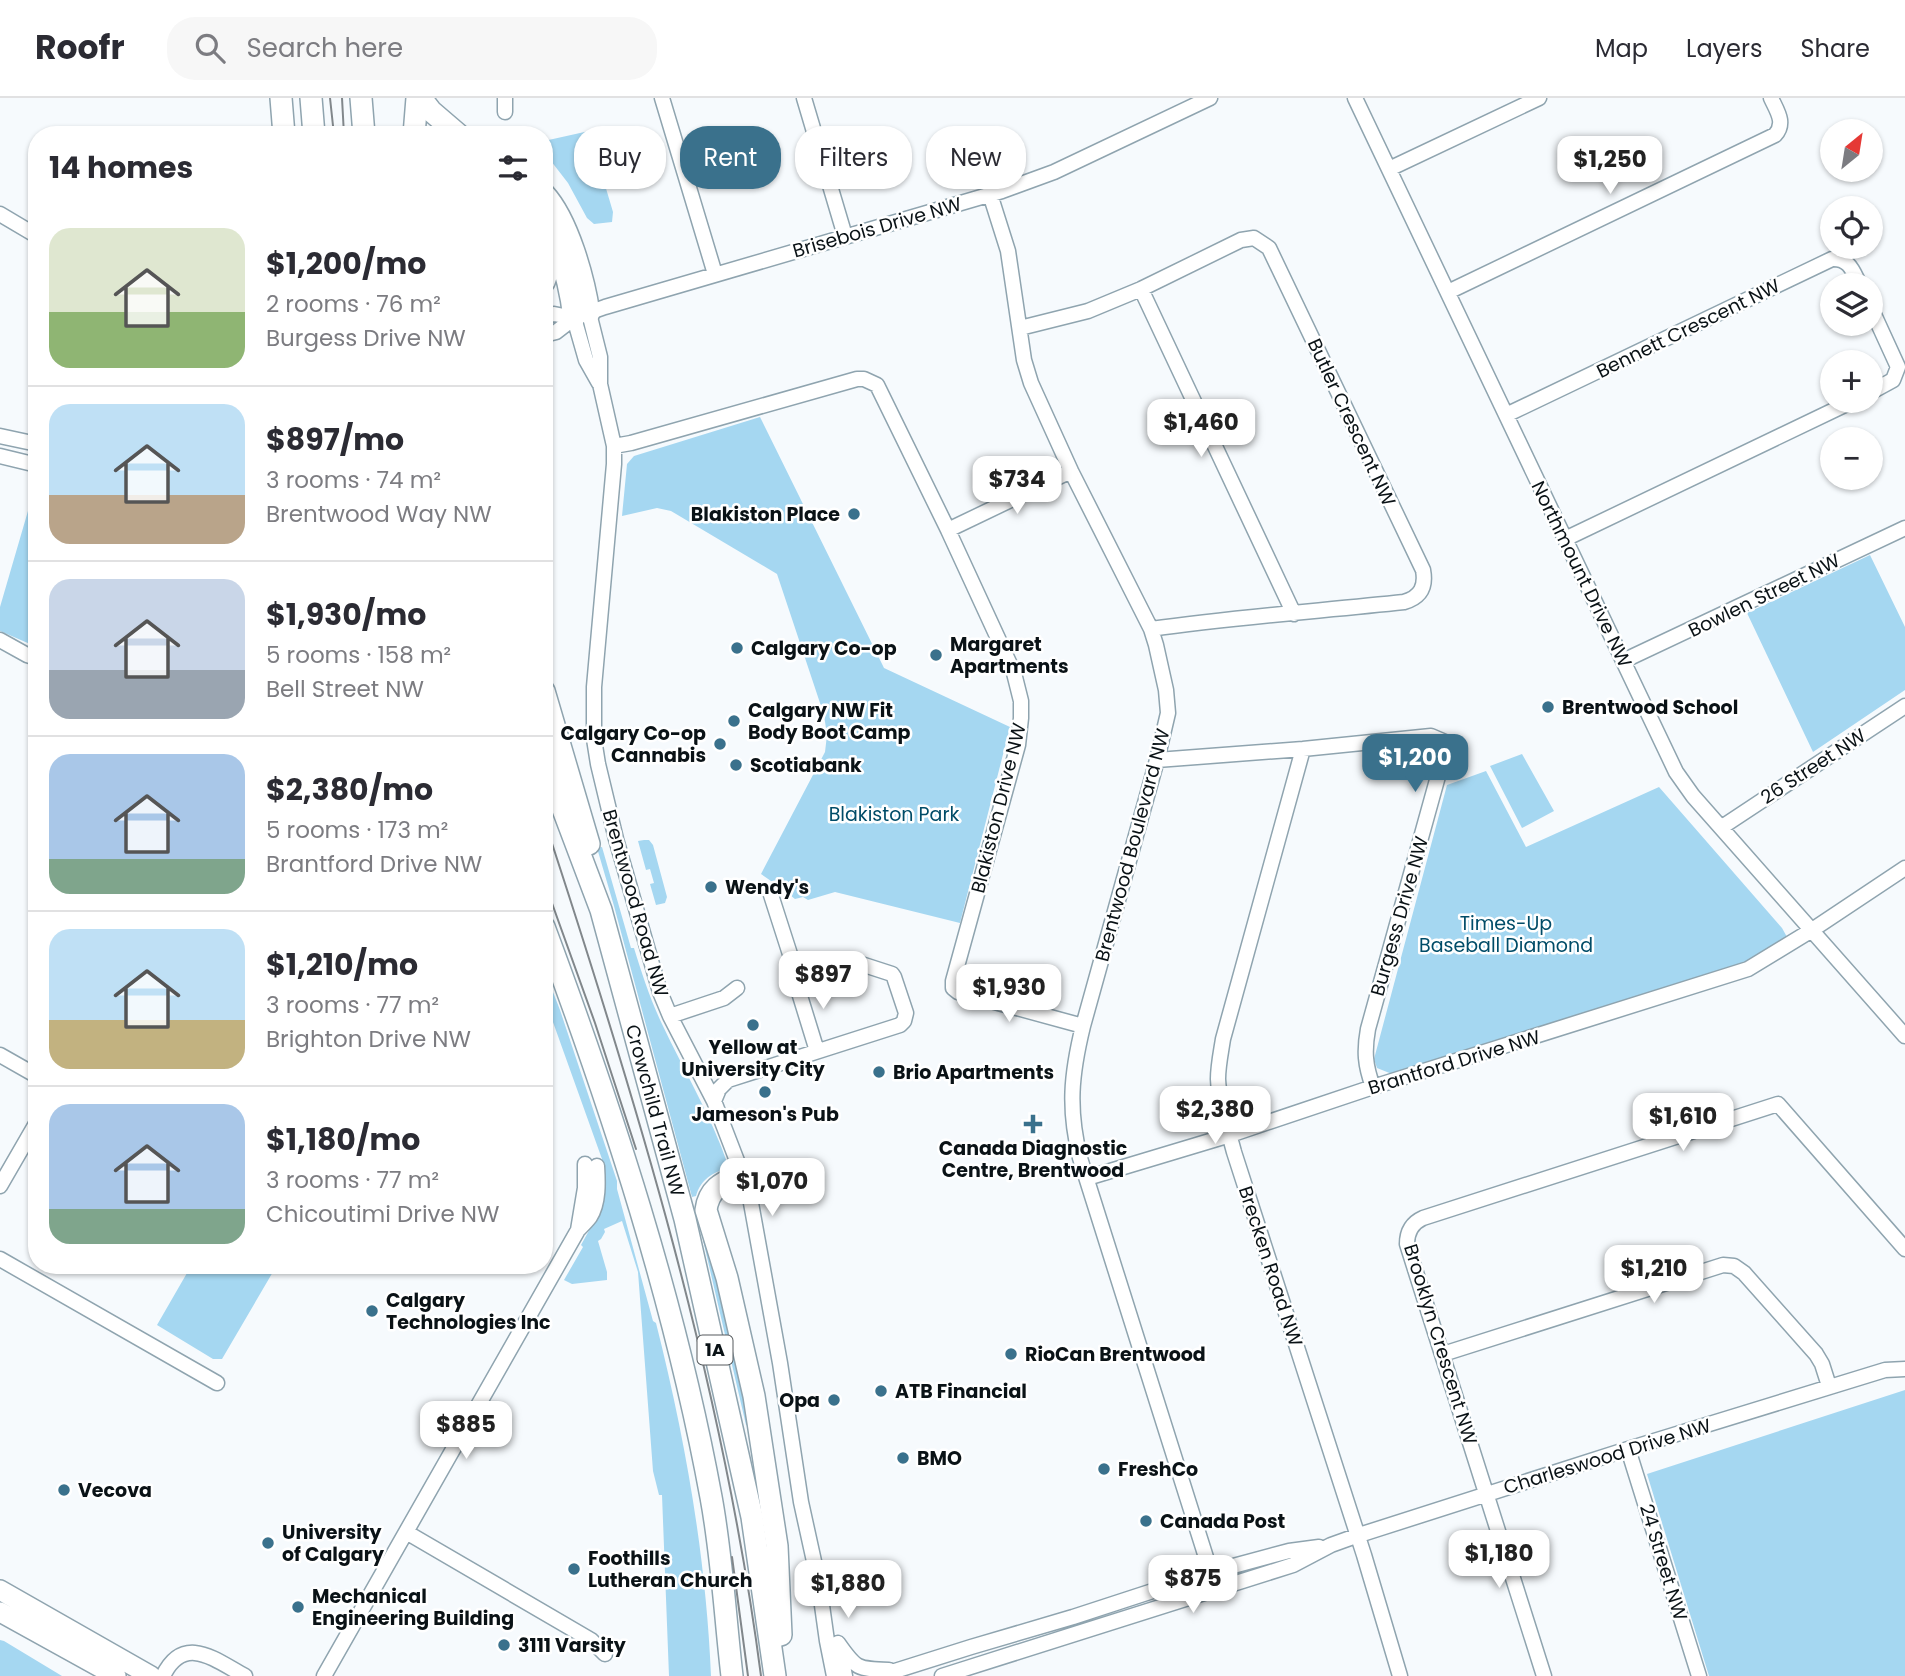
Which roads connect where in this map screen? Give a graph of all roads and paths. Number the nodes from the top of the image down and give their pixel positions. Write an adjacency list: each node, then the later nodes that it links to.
1 (281, 98): 11 (highway)
2 (312, 98): 12 (highway)
3 (361, 98): 13 (highway)
4 (662, 98): 25 (street)
5 (804, 98): 21 (street)
6 (1210, 98): 17 (street, Brisebois Drive NW)
7 (1355, 98): 16 (street, Northmount Drive NW)
8 (1539, 98): 16 (street)
9 (1771, 98): 27 (street)
10 (423, 102): 14 (highway); 15 (highway)
11 (283, 126)
12 (314, 126)
13 (363, 126)
14 (416, 126)
15 (449, 126)
16 (1389, 169): 27 (street, Northmount Drive NW)
17 (990, 194): 21 (street, Brisebois Drive NW); 30 (street, Brentwood Boulevard NW)
18 (553, 205): 29 (highway)
19 (0, 215): 20 (street)
20 (28, 231)
21 (845, 236): 25 (street, Brisebois Drive NW)
22 (554, 242): 23 (highway); 29 (highway)
23 (553, 249)
24 (1854, 273): 35 (street, Bennett Crescent NW)
25 (715, 274): 29 (street, Brisebois Drive NW)
26 (1141, 289): 30 (street, Butler Crescent NW); 45 (street); 45 (street, Butler Crescent NW)
27 (1447, 292): 35 (street, Northmount Drive NW)
28 (553, 314): 29 (street)
29 (581, 316): 31 (street); 38 (street, Brentwood Road NW)
30 (1020, 328): 41 (street, Brentwood Boulevard NW)
31 (553, 333)
32 (1883, 334): 33 (street)
33 (1883, 386)
34 (1828, 413): 44 (street)
35 (1506, 415): 44 (street, Northmount Drive NW)
36 (0, 436): 37 (street)
37 (28, 442)
38 (614, 446): 43 (street, Blakiston Drive NW); 63 (street, Brentwood Road NW)
39 (0, 456): 40 (street)
40 (28, 463)
41 (1071, 471): 43 (street); 46 (street, Brentwood Boulevard NW)
42 (1905, 528): 49 (street, Bowlen Street NW)
43 (948, 530): 64 (street, Blakiston Drive NW)
44 (1565, 539): 49 (street, Northmount Drive NW)
45 (1294, 614): 46 (street, Butler Crescent NW)
46 (1150, 629): 53 (street, Brentwood Boulevard NW)
47 (0, 640): 48 (street)
48 (28, 655)
49 (1623, 661): 55 (street, Northmount Drive NW)
50 (1905, 706): 55 (street, 26 Street NW)
51 (553, 721): 58 (highway)
52 (1303, 749): 53 (street, Burgess Drive NW); 69 (street, Burgess Drive NW); 71 (street, Brecken Road NW)
53 (1157, 760): 64 (street, Brentwood Boulevard NW)
54 (553, 783): 58 (highway, Crowchild Trail NW / 1A)
55 (1722, 827): 59 (street, Northmount Drive NW)
56 (1905, 868): 59 (street, Brantford Drive NW)
57 (771, 895): 61 (street)
58 (601, 910): 111 (highway, Crowchild Trail NW / 1A)
59 (1812, 930): 65 (street, Northmount Drive NW); 69 (street, Brantford Drive NW)
60 (553, 952): 97 (highway, 1A)
61 (797, 976): 66 (street); 66 (street)
62 (737, 988): 63 (street)
63 (670, 1016): 70 (street, Brentwood Road NW)
64 (1083, 1026): 75 (street, Brentwood Boulevard NW)
65 (1905, 1036)
66 (817, 1051): 70 (street)
67 (0, 1055): 68 (street)
68 (28, 1071)
69 (1373, 1087): 71 (street, Brantford Drive NW)
70 (714, 1101): 74 (street, Brentwood Road NW)
71 (1230, 1135): 75 (street, Brantford Drive NW); 90 (street, Brecken Road NW)
72 (28, 1138): 76 (street)
73 (591, 1165): 79 (street)
74 (743, 1173): 96 (street, Brentwood Road NW); 112 (highway)
75 (1087, 1178): 92 (street, Brentwood Boulevard NW)
76 (0, 1186)
77 (1905, 1249): 81 (street, Brooklyn Crescent NW)
78 (0, 1259): 85 (street)
79 (553, 1274)
80 (553, 1274): 89 (street)
81 (1443, 1354): 86 (street); 88 (street, Brooklyn Crescent NW)
82 (1905, 1357): 84 (street, Charleswood Drive NW)
83 (1905, 1369): 84 (street, Charleswood Drive NW)
84 (1885, 1370): 86 (street, Charleswood Drive NW)
85 (218, 1384)
86 (1829, 1386): 87 (street, Charleswood Drive NW)
87 (1628, 1449): 88 (street, Charleswood Drive NW); 119 (street, 24 Street NW)
88 (1486, 1494): 90 (street, Charleswood Drive NW); 118 (street, Brooklyn Crescent NW)
89 (406, 1532): 100 (street); 108 (street)
90 (1356, 1536): 91 (street, Charleswood Drive NW); 117 (street, Brecken Road NW)
91 (1331, 1545): 92 (street, Charleswood Drive NW); 93 (street, Charleswood Drive NW)
92 (1211, 1572): 93 (street, Brentwood Boulevard NW); 101 (street, Charleswood Drive NW)
93 (1216, 1589): 102 (street, Charleswood Drive NW)
94 (0, 1590): 105 (main road)
95 (0, 1612): 99 (main road)
96 (823, 1612): 98 (street, Brentwood Road NW); 113 (street, Brentwood Road NW)
97 (727, 1636): 109 (highway); 110 (highway, 1A)
98 (838, 1643): 101 (street); 114 (street, Brentwood Road NW)
99 (75, 1653): 103 (main road); 104 (main road)
100 (605, 1654)
101 (898, 1670): 115 (street, Charleswood Drive NW)
102 (976, 1670): 116 (street, Charleswood Drive NW)
103 (98, 1676)
104 (116, 1676)
105 (150, 1676)
106 (163, 1676): 107 (street)
107 (245, 1676)
108 (324, 1676)
109 (722, 1676)
110 (732, 1676)
111 (775, 1676)
112 (782, 1676)
113 (834, 1676)
114 (845, 1676)
115 (879, 1676)
116 (942, 1676)
117 (1400, 1676)
118 (1544, 1676)
119 (1699, 1676)

